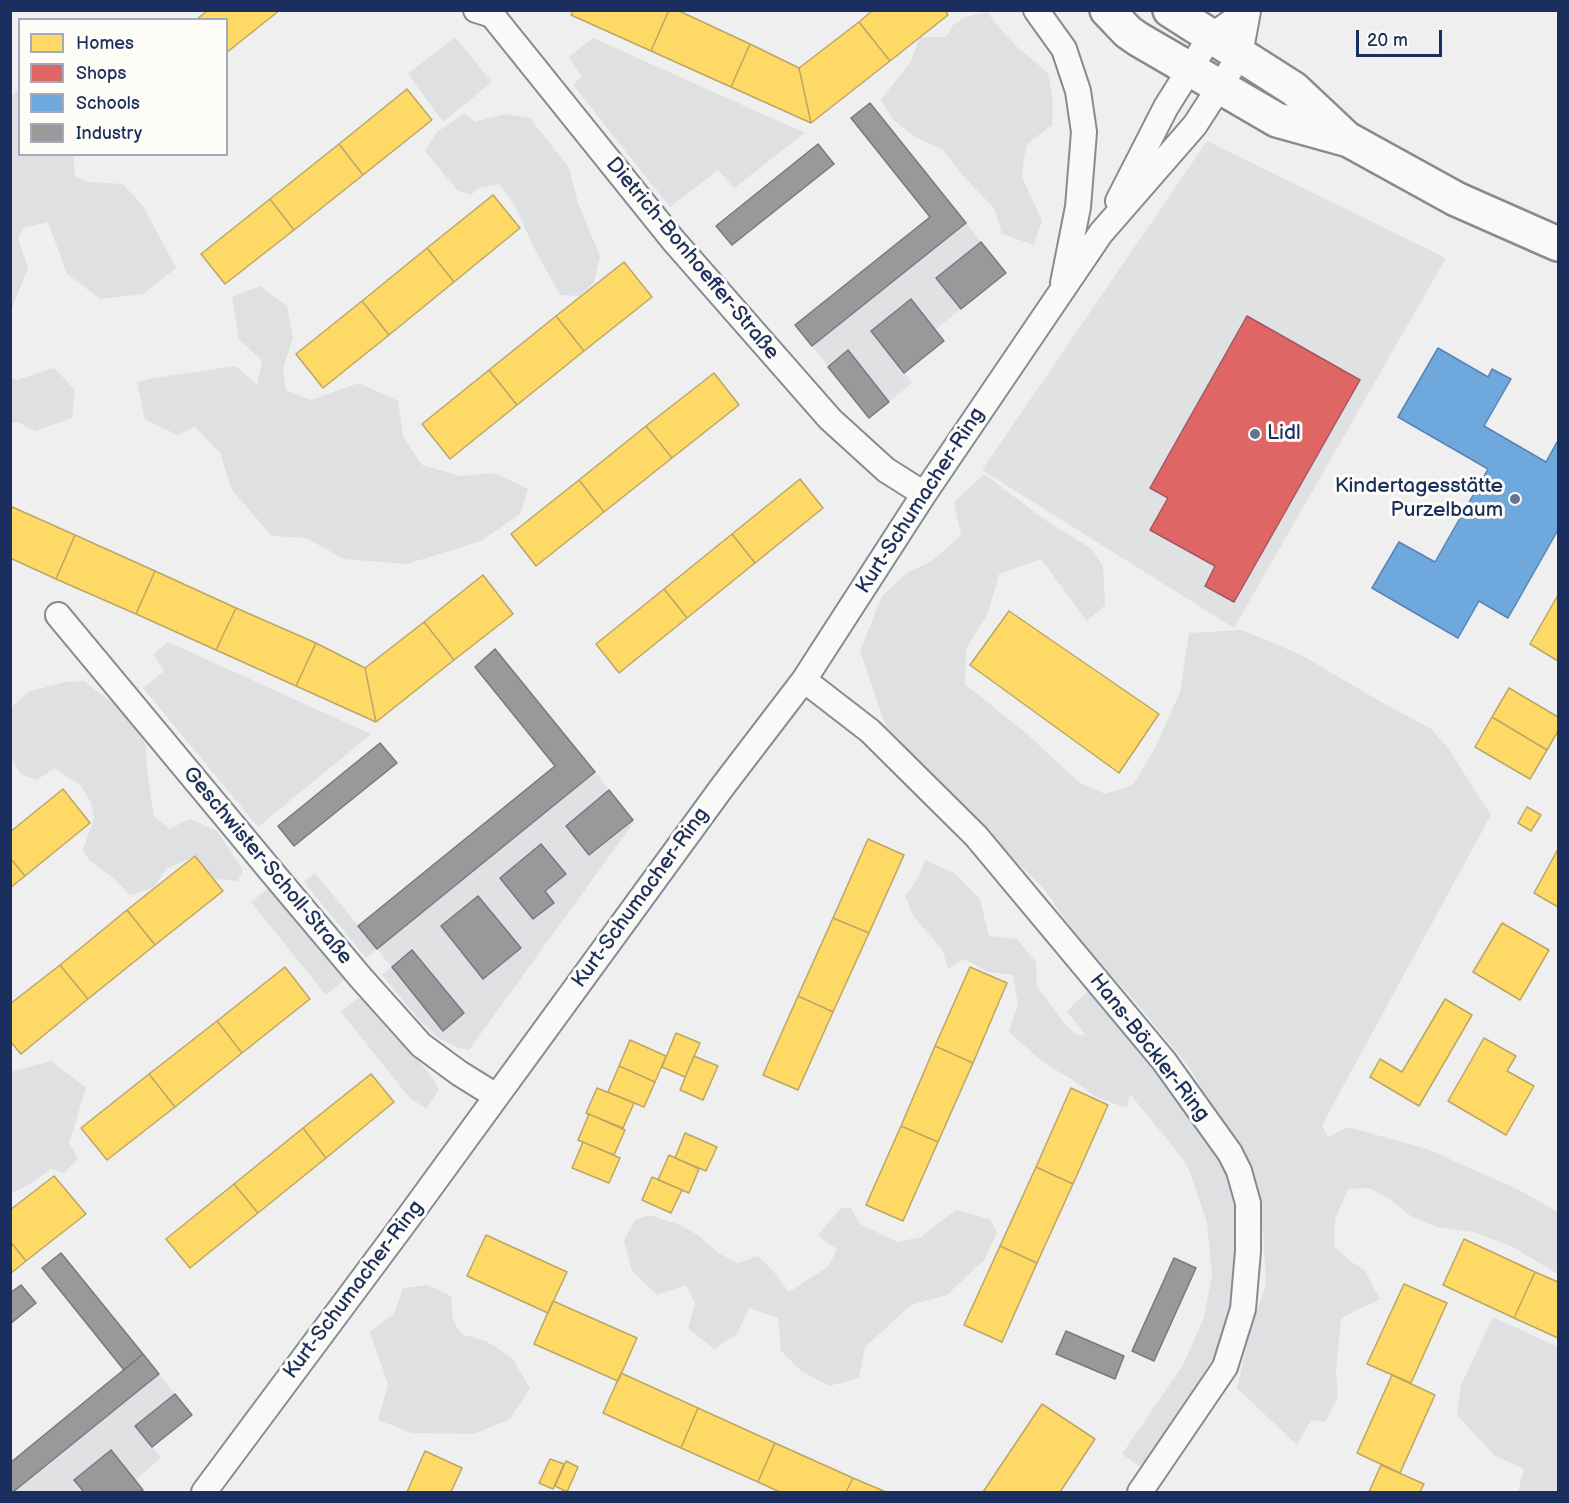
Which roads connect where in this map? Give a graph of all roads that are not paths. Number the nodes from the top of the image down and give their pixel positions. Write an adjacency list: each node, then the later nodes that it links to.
1 (476, 10): 14 (street, Dietrich-Bonhoeffer-Straße)
2 (1036, 10): 13 (street, Kurt-Schumacher-Ring)
3 (1107, 10): 8 (street)
4 (1170, 10): 6 (street)
5 (1248, 11): 6 (street); 7 (street)
6 (1210, 37): 7 (street); 8 (street, Kurt-Schumacher-Ring)
7 (1240, 55): 9 (street, Kurt-Schumacher-Ring); 10 (street)
8 (1189, 69): 9 (street); 11 (street, Kurt-Schumacher-Ring)
9 (1219, 87): 10 (street); 11 (street, Kurt-Schumacher-Ring)
10 (1349, 140): 12 (street)
11 (1101, 233): 13 (street, Kurt-Schumacher-Ring)
12 (1558, 244)
13 (1061, 292): 14 (street, Kurt-Schumacher-Ring)
14 (924, 494): 16 (street, Kurt-Schumacher-Ring)
15 (58, 615): 17 (street, Geschwister-Scholl-Straße)
16 (804, 680): 17 (street, Kurt-Schumacher-Ring); 19 (street, Hans-Böckler-Ring)
17 (496, 1096): 18 (street, Kurt-Schumacher-Ring)
18 (204, 1492)
19 (1140, 1492)

